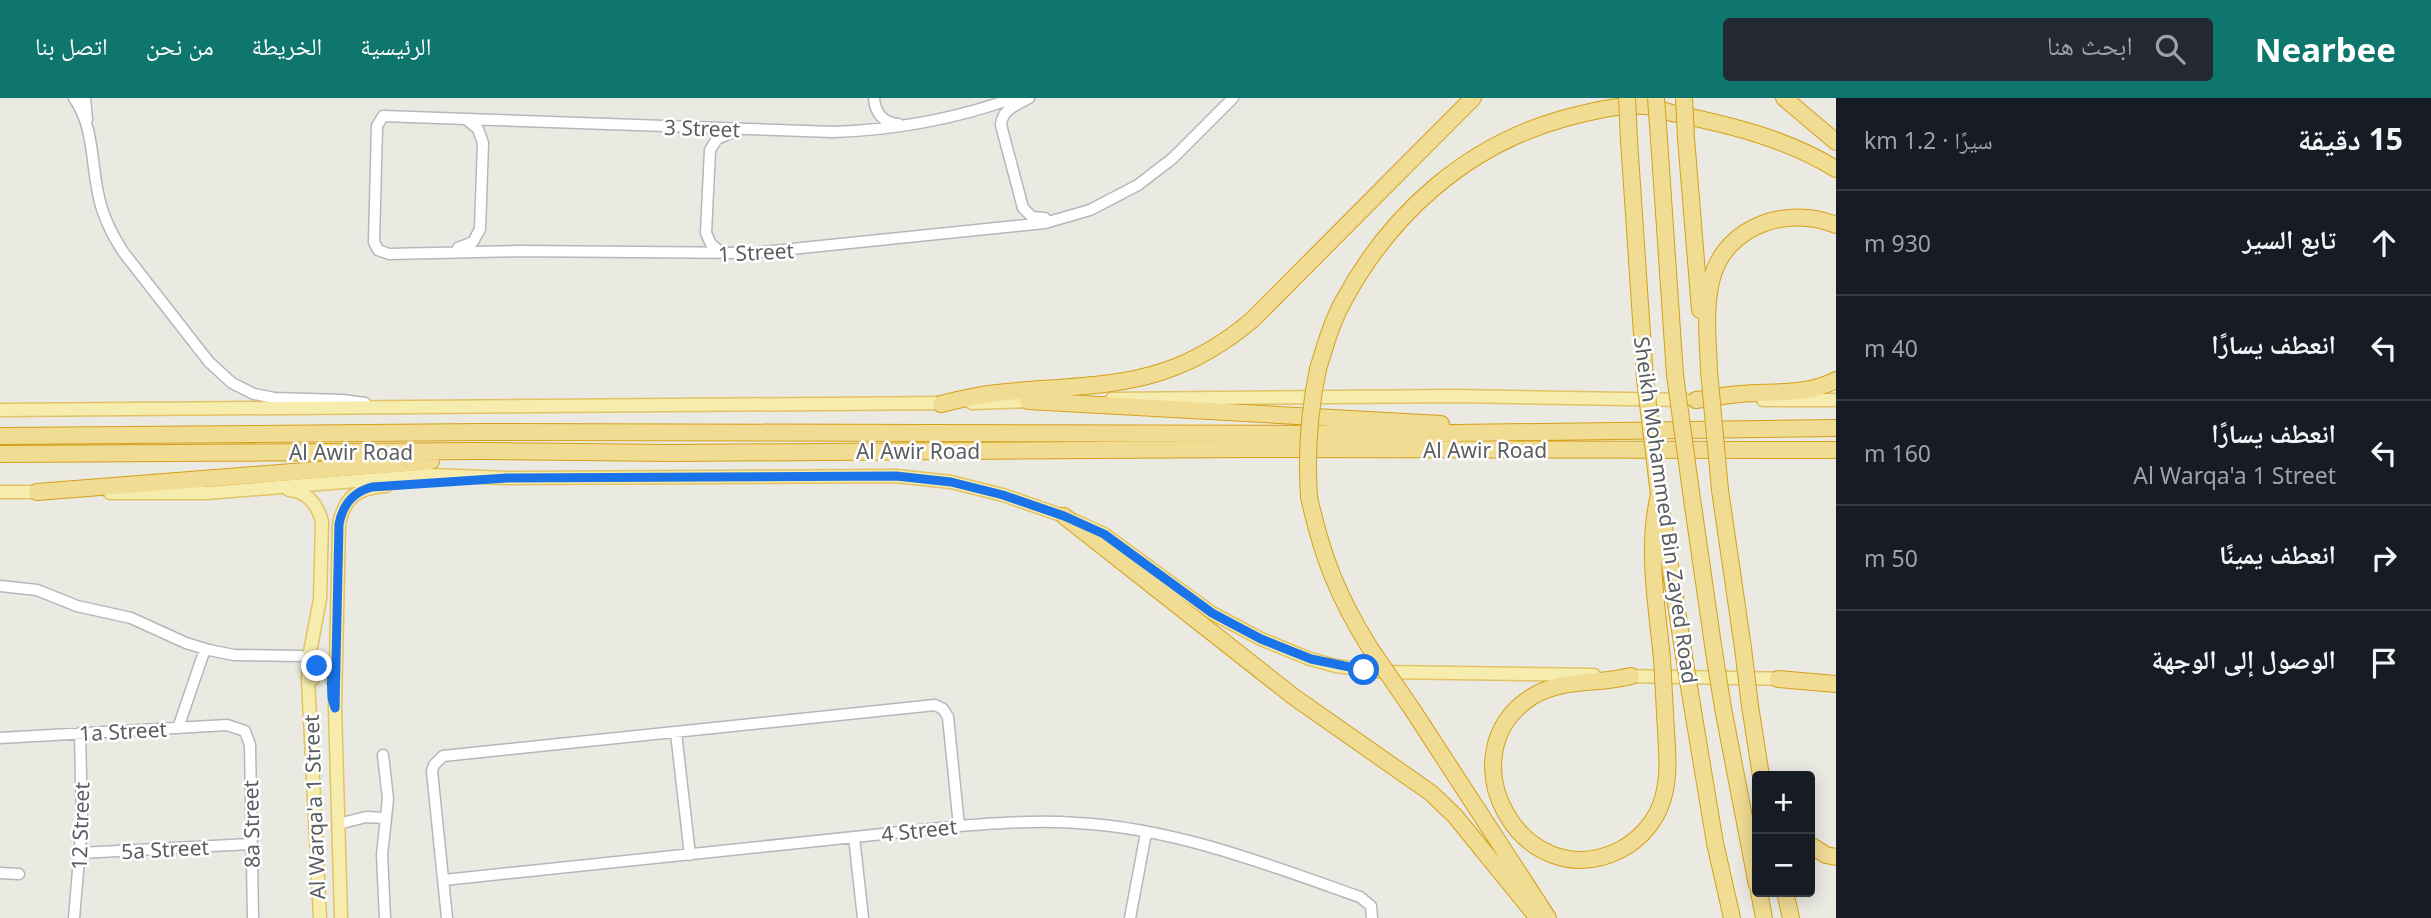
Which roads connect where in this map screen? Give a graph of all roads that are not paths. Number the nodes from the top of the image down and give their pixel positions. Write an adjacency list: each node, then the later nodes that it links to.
1 (874, 98): 13 (street)
2 (1014, 98): 13 (street, 3 Street)
3 (1030, 98): 17 (street)
4 (1234, 98): 17 (street, 1 Street)
5 (1473, 98): 26 (highway)
6 (1627, 98): 39 (highway, Sheikh Mohammed Bin Zayed Road, bridge)
7 (1656, 98): 69 (highway, Sheikh Mohammed Bin Zayed Road, bridge)
8 (1684, 98): 21 (highway, bridge)
9 (1784, 98): 15 (highway)
10 (77, 99): 27 (street)
11 (387, 116): 12 (street, 3 Street); 19 (street, 1 Street)
12 (466, 119): 14 (street, 3 Street); 19 (street)
13 (919, 124): 14 (street, 3 Street)
14 (739, 130): 20 (street)
15 (1836, 142)
16 (1836, 169): 85 (highway, bridge)
17 (1073, 216): 20 (street, 1 Street)
18 (1836, 225): 21 (highway)
19 (449, 251): 20 (street, 1 Street)
20 (726, 254)
21 (1709, 371): 50 (highway, bridge)
22 (1836, 380): 23 (highway)
23 (1696, 400): 24 (main road); 25 (main road)
24 (1836, 400)
25 (1028, 401): 26 (main road); 30 (highway)
26 (941, 404): 27 (main road)
27 (384, 408): 28 (main road)
28 (0, 410)
29 (1836, 428): 30 (highway, Al Awir Road)
30 (1527, 432): 31 (highway, Al Awir Road)
31 (0, 436)
32 (1836, 450): 33 (highway, Al Awir Road)
33 (481, 451): 34 (highway, Al Awir Road); 38 (highway)
34 (0, 454)
35 (507, 478): 36 (main road); 40 (main road); 49 (main road, Al Warqa'a 1 Street)
36 (266, 489): 38 (main road); 48 (main road, Al Warqa'a 1 Street)
37 (0, 492): 38 (main road)
38 (37, 492)
39 (1659, 495): 44 (highway, bridge); 86 (highway, Sheikh Mohammed Bin Zayed Road, bridge)
40 (1064, 516): 44 (main road); 84 (highway)
41 (0, 586): 42 (street)
42 (205, 649): 43 (street); 51 (street)
43 (301, 656)
44 (1631, 676): 45 (main road)
45 (1778, 678): 46 (main road); 47 (highway)
46 (1836, 678)
47 (1836, 684)
48 (309, 698): 49 (main road); 77 (main road, Al Warqa'a 1 Street)
49 (335, 708): 60 (main road, Al Warqa'a 1 Street)
50 (1751, 713): 57 (highway); 58 (highway)
51 (178, 728): 52 (street, 1a Street); 53 (street, 1a Street)
52 (244, 731): 64 (street, 8a Street)
53 (80, 733): 55 (street, 1a Street); 66 (street, 12 Street)
54 (676, 733): 61 (street); 67 (street); 72 (street)
55 (0, 738)
56 (383, 755): 59 (street)
57 (1760, 771)
58 (1767, 771)
59 (384, 818): 60 (street); 79 (street)
60 (338, 824): 78 (main road, Al Warqa'a 1 Street)
61 (959, 826): 62 (street, 4 Street); 63 (street, 4 Street)
62 (1146, 833): 82 (street); 83 (street, 4 Street)
63 (854, 837): 67 (street, 4 Street); 81 (street)
64 (250, 844): 66 (street, 5a Street); 76 (street, 8a Street)
65 (1815, 848): 68 (highway)
66 (80, 853): 75 (street, 12 Street)
67 (690, 855): 72 (street, 4 Street)
68 (1836, 857)
69 (1752, 859)
70 (0, 873): 71 (street)
71 (19, 874)
72 (444, 880): 80 (street)
73 (1760, 897): 87 (highway)
74 (1787, 897): 88 (highway)
75 (74, 918)
76 (253, 918)
77 (320, 918)
78 (341, 918)
79 (385, 918)
80 (447, 918)
81 (863, 918)
82 (1130, 918)
83 (1372, 918)
84 (1538, 918)
85 (1548, 918)
86 (1732, 918)
87 (1764, 918)
88 (1791, 918)

